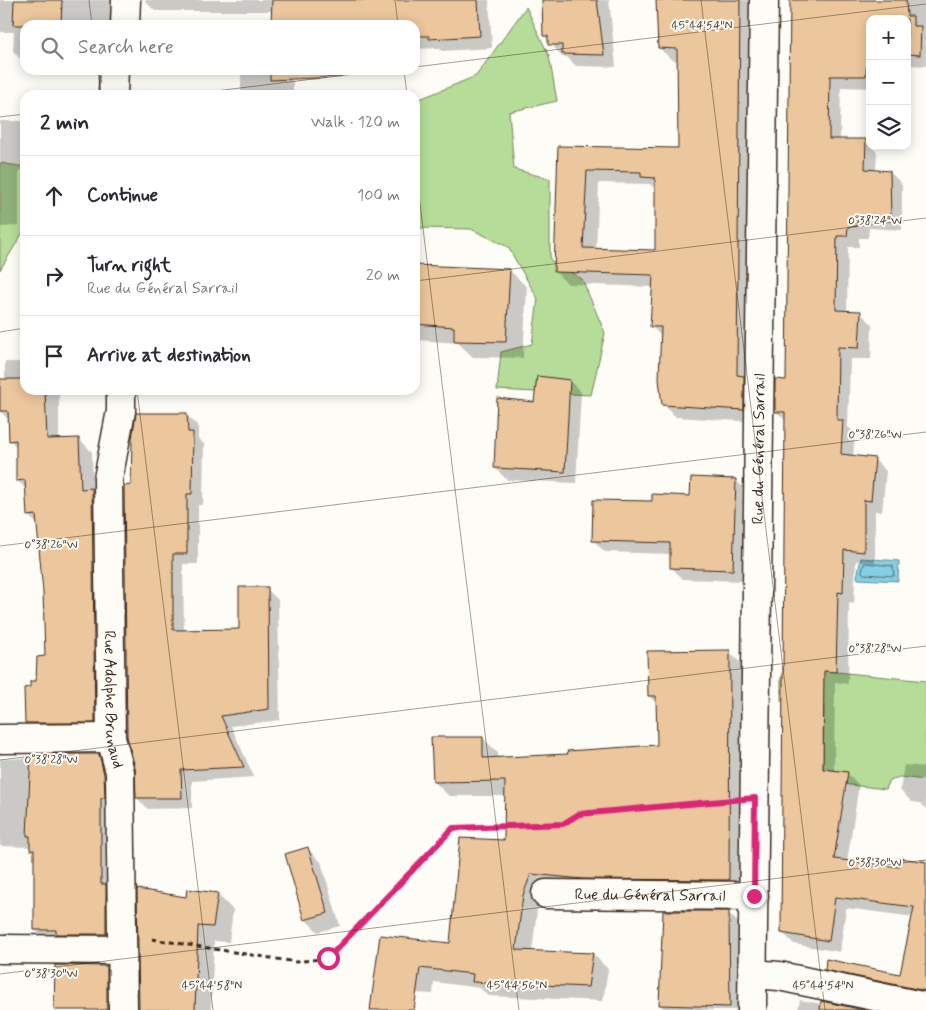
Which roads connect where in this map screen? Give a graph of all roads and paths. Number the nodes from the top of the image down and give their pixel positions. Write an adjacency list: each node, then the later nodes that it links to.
1 (126, 0): 3 (street)
2 (764, 0): 9 (street, Rue du Général Sarrail)
3 (125, 20)
4 (114, 75): 5 (street)
5 (113, 90)
6 (121, 395): 7 (street, Rue Adolphe Brunaud)
7 (111, 738): 8 (street); 12 (street, Rue Adolphe Brunaud)
8 (0, 739)
9 (755, 798): 11 (street, Rue du Général Sarrail); 12 (path)
10 (546, 894): 11 (street, Rue du Général Sarrail)
11 (754, 896): 14 (street, Rue du Général Sarrail)
12 (122, 942): 13 (street); 16 (street, Rue Adolphe Brunaud)
13 (0, 949)
14 (753, 974): 15 (street); 17 (street, Rue du Général Sarrail)
15 (926, 1007)
16 (123, 1010)
17 (752, 1010)

